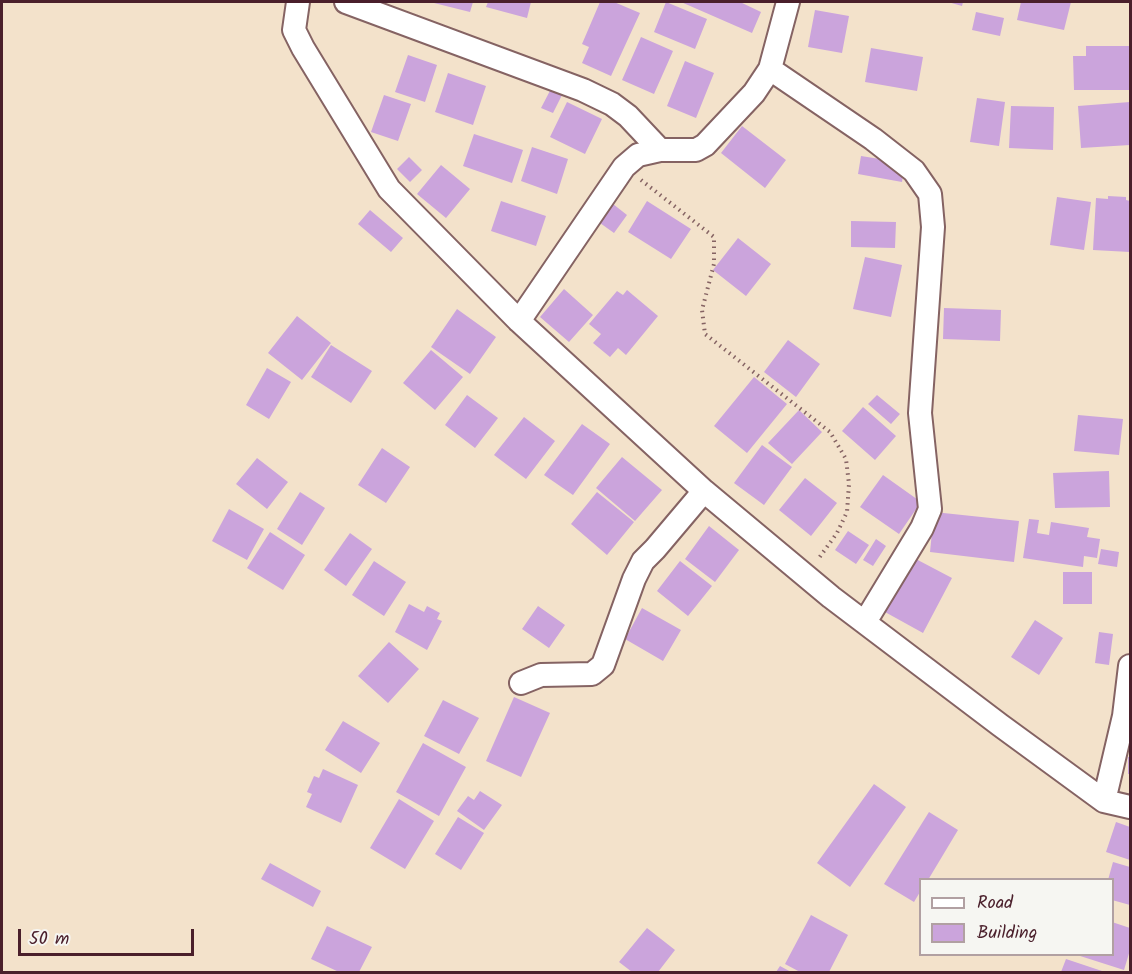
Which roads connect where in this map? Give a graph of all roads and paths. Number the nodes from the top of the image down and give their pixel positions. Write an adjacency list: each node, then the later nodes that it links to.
1 (298, 2): 7 (street)
2 (346, 2): 5 (street)
3 (788, 2): 4 (street)
4 (770, 69): 5 (street); 10 (street)
5 (660, 150): 6 (street)
6 (624, 167): 7 (street); 9 (path)
7 (519, 321): 8 (street)
8 (704, 491): 9 (street); 12 (street)
9 (806, 576): 10 (street)
10 (865, 622): 13 (street)
11 (1131, 666): 13 (street)
12 (521, 683)
13 (1104, 801): 14 (street)
14 (1131, 807)

